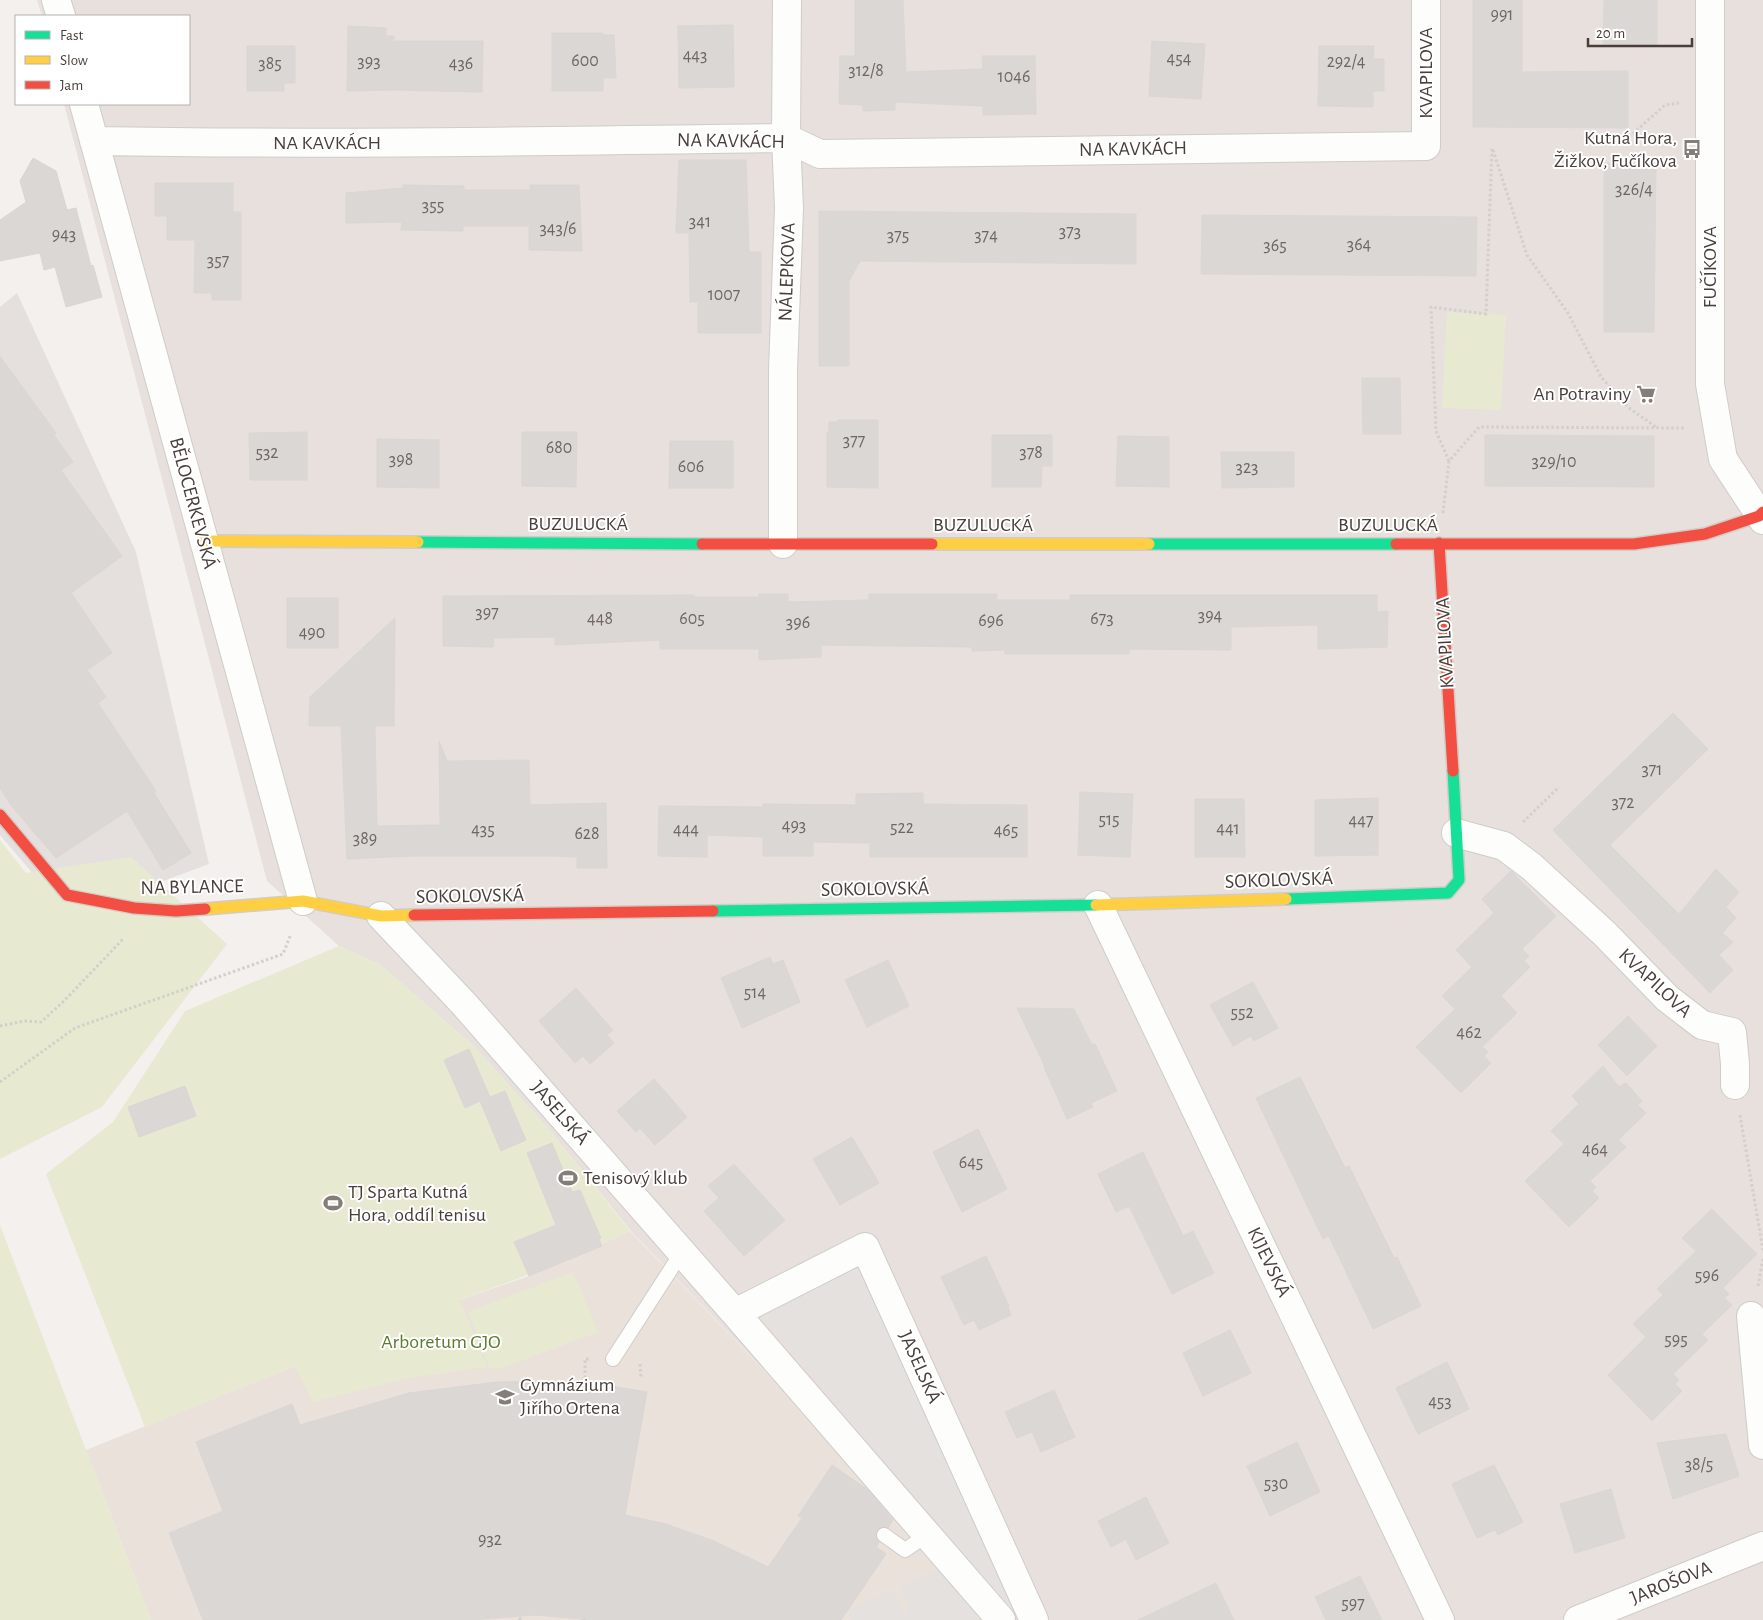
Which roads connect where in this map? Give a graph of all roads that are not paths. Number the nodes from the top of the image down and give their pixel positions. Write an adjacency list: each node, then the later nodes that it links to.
1 (56, 0): 5 (street)
2 (787, 0): 7 (street, NÁLEPKOVA)
3 (1426, 0): 9 (street, KVAPILOVA)
4 (1710, 0): 10 (street, FUČÍKOVA)
5 (60, 15)
6 (84, 105): 8 (street, BĚLOCERKEVSKÁ)
7 (786, 138): 8 (street, NA KAVKÁCH); 9 (street, NA KAVKÁCH); 12 (street, NÁLEPKOVA)
8 (94, 141): 11 (street, BĚLOCERKEVSKÁ)
9 (1426, 146)
10 (1762, 516): 13 (street, BUZULUCKÁ)
11 (204, 541): 12 (street, BUZULUCKÁ); 17 (street, BĚLOCERKEVSKÁ)
12 (782, 544): 13 (street, BUZULUCKÁ)
13 (1439, 544): 15 (street, KVAPILOVA)
14 (0, 815): 17 (street, NA BYLANCE)
15 (1456, 833): 16 (street, KVAPILOVA); 20 (street, KVAPILOVA)
16 (1448, 892): 18 (street, SOKOLOVSKÁ)
17 (303, 901): 19 (street, SOKOLOVSKÁ)
18 (1098, 905): 19 (street, SOKOLOVSKÁ); 31 (street, KIJEVSKÁ)
19 (381, 916): 21 (street, JASELSKÁ)
20 (1735, 1086)
21 (682, 1252): 22 (street, JASELSKÁ); 24 (lane)
22 (735, 1313): 27 (street, JASELSKÁ); 30 (street, JASELSKÁ)
23 (1751, 1316): 25 (street)
24 (613, 1359)
25 (1763, 1445)
26 (884, 1534): 27 (lane)
27 (927, 1535): 29 (street, JASELSKÁ)
28 (1763, 1546): 32 (street, JAROŠOVA)
29 (986, 1611)
30 (1034, 1620)
31 (1440, 1620)
32 (1578, 1620)

